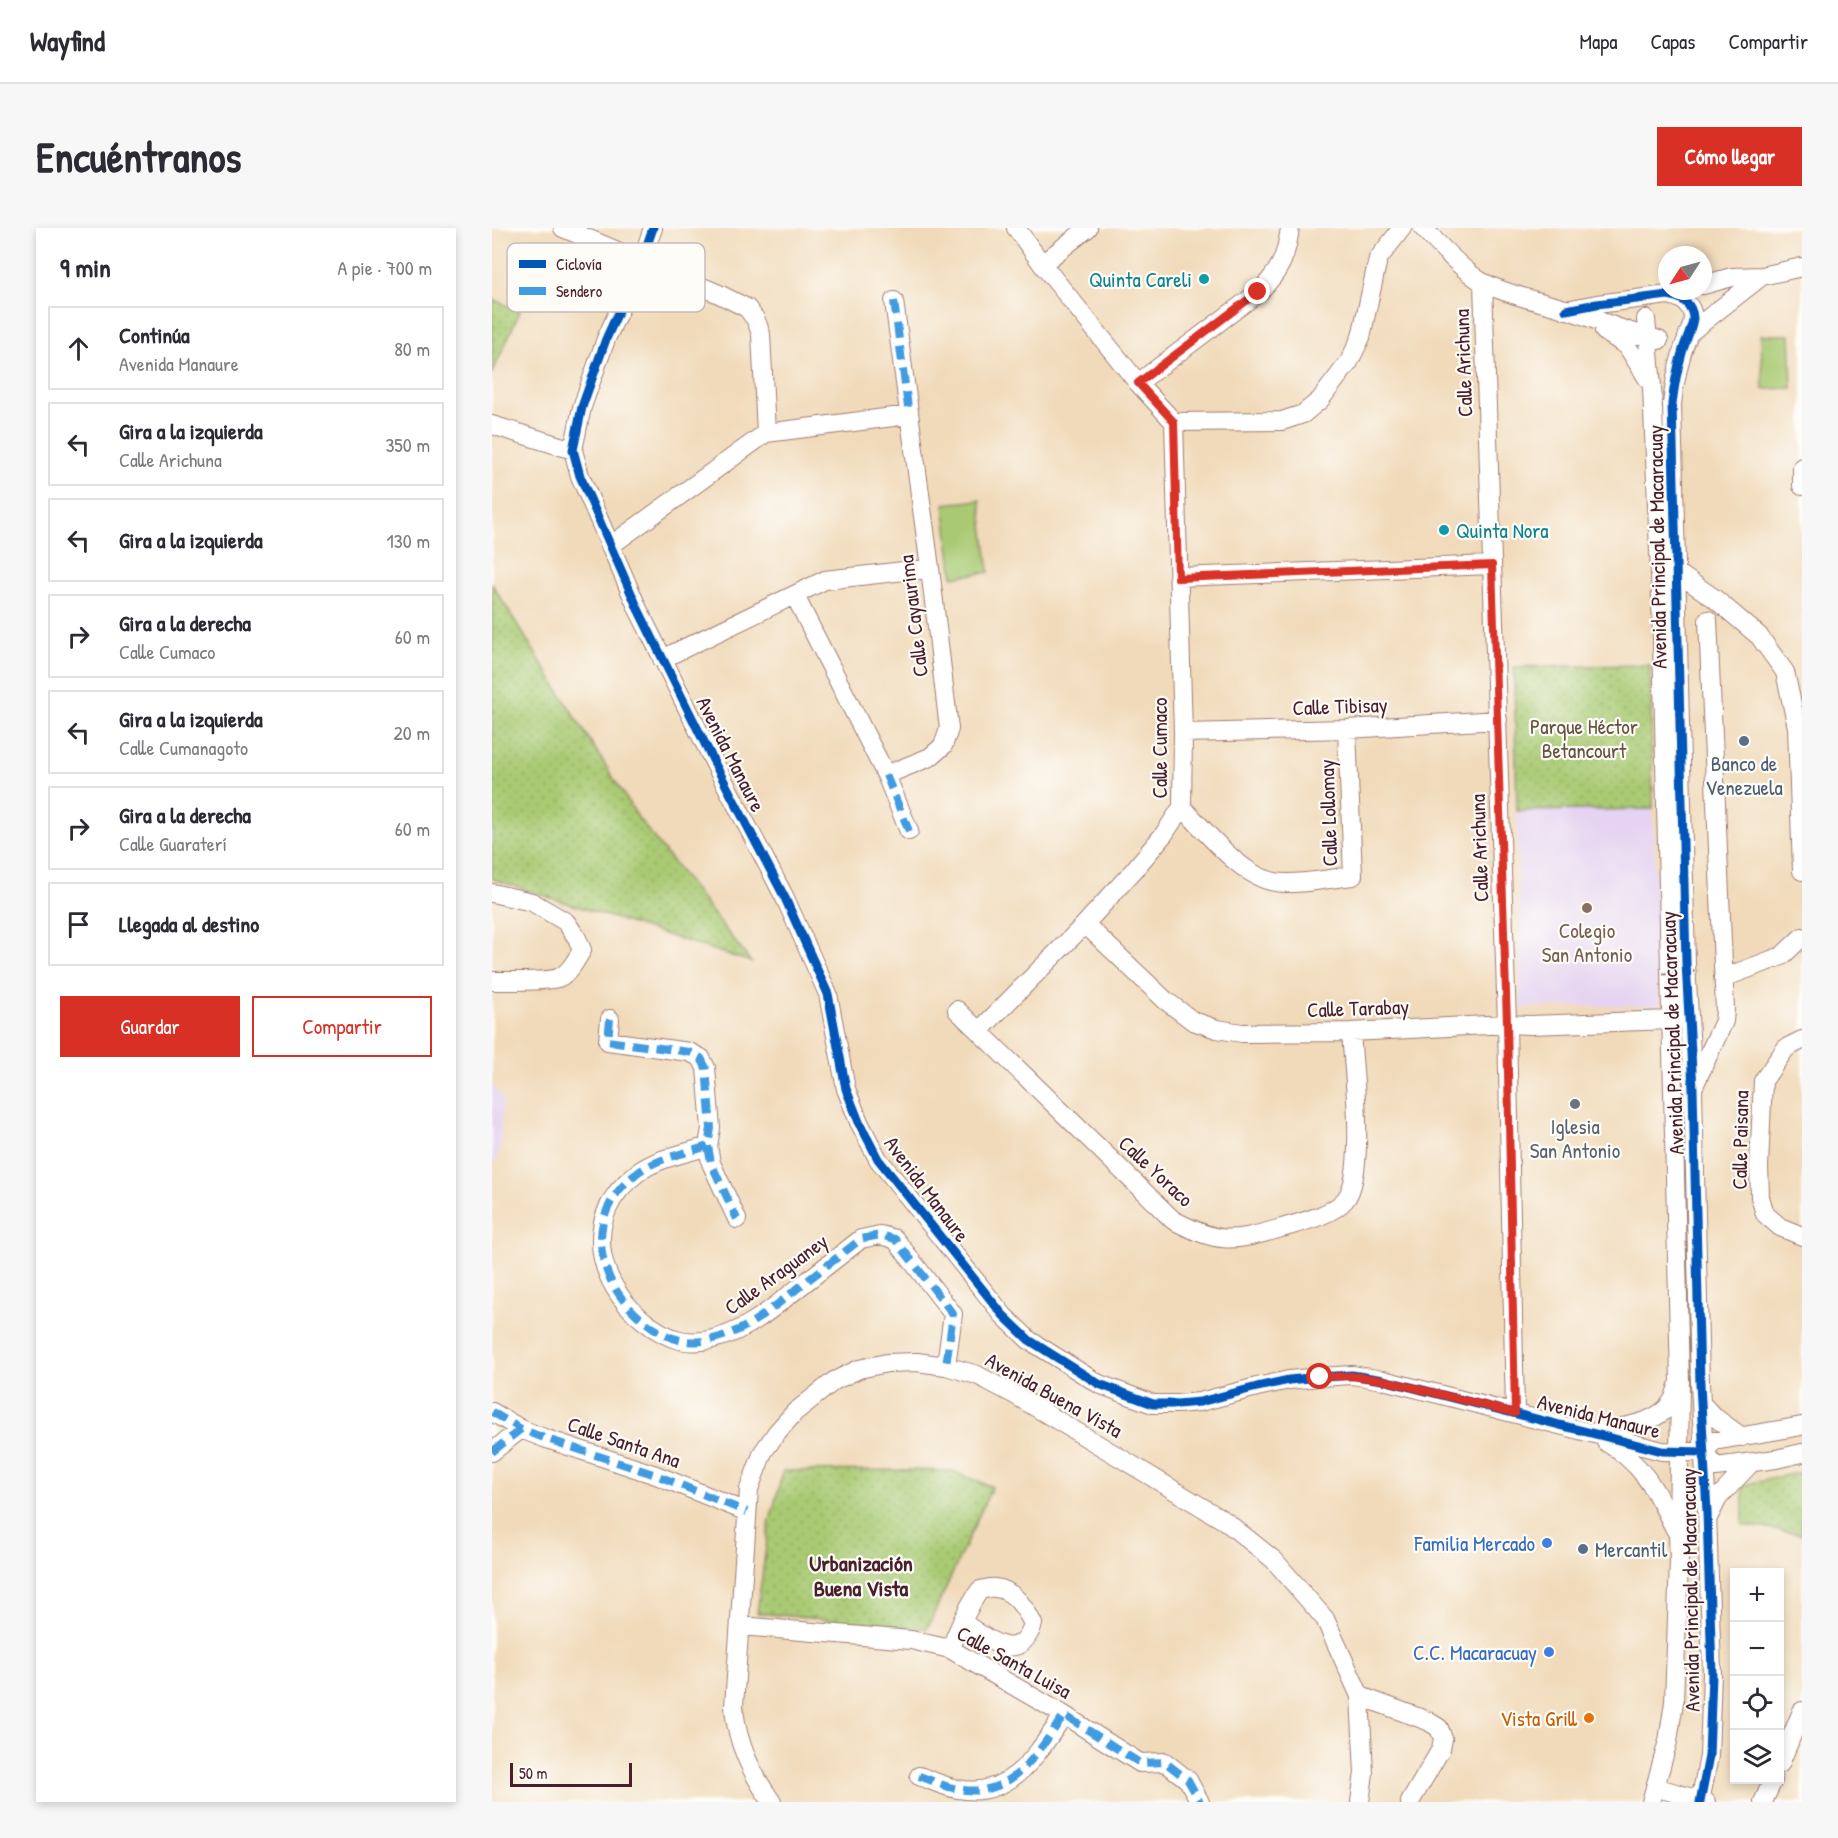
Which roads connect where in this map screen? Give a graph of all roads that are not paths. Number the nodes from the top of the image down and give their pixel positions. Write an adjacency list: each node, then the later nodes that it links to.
1 (562, 228): 8 (street)
2 (652, 228): 9 (street, Avenida Manaure)
3 (1016, 228): 10 (street)
4 (1088, 228): 10 (street)
5 (1290, 228): 24 (street)
6 (1402, 228): 27 (street)
7 (1423, 228): 13 (street)
8 (596, 243)
9 (647, 243)
10 (1042, 264): 24 (street)
11 (1802, 267): 12 (street)
12 (1762, 276): 14 (street); 22 (street)
13 (1483, 283): 20 (street); 34 (street, Calle Arichuna)
14 (1712, 283)
15 (705, 288): 29 (street)
16 (1658, 296): 20 (street)
17 (1658, 299): 23 (street, Avenida Principal de Macaracuay)
18 (1683, 300): 22 (street, Avenida Principal de Macaracuay)
19 (894, 301): 26 (street, Calle Cayaurima)
20 (1566, 310): 23 (street); 25 (street)
21 (618, 312): 30 (street, Avenida Manaure)
22 (1688, 335): 23 (street); 36 (street, Avenida Principal de Macaracuay)
23 (1655, 339): 25 (street, Avenida Principal de Macaracuay)
24 (1138, 383): 27 (street)
25 (1652, 387): 55 (street, Avenida Principal de Macaracuay)
26 (909, 415): 29 (street); 35 (street, Calle Cayaurima)
27 (1174, 422): 37 (street, Calle Cumaco)
28 (492, 425): 30 (street)
29 (766, 433): 33 (street)
30 (573, 450): 33 (street, Avenida Manaure)
31 (1802, 467): 32 (street)
32 (1802, 486)
33 (610, 546): 40 (street, Avenida Manaure)
34 (1492, 565): 37 (street); 41 (street, Calle Arichuna)
35 (930, 568): 38 (street); 44 (street, Calle Cayaurima)
36 (1676, 572): 47 (street); 60 (street, Avenida Principal de Macaracuay)
37 (1178, 578): 43 (street, Calle Cumaco)
38 (795, 596): 40 (street); 44 (street)
39 (1708, 620): 51 (street)
40 (662, 659): 68 (street, Avenida Manaure)
41 (1498, 720): 42 (street, Calle Tibisay); 56 (street, Calle Arichuna)
42 (1347, 729): 43 (street, Calle Tibisay); 45 (street, Calle Lollomay)
43 (1184, 733): 45 (street, Calle Cumaco)
44 (886, 775): 46 (street)
45 (1182, 807): 49 (street, Calle Cumaco)
46 (909, 831)
47 (1802, 871)
48 (492, 893): 52 (street)
49 (1085, 924): 57 (street, Calle Cumaco); 58 (street, Calle Tarabay)
50 (1802, 937): 51 (street)
51 (1723, 978): 60 (street)
52 (492, 981)
53 (957, 1010): 57 (street, Calle Yoraco)
54 (610, 1019): 61 (street)
55 (1672, 1020): 56 (street, Calle Tarabay); 65 (street, Avenida Principal de Macaracuay)
56 (1507, 1023): 58 (street, Calle Tarabay); 68 (street, Calle Arichuna)
57 (979, 1031): 58 (street, Calle Yoraco)
58 (1351, 1032)
59 (1802, 1040): 63 (street, Calle Paisana)
60 (1693, 1089): 66 (street, Avenida Principal de Macaracuay)
61 (708, 1146): 62 (street); 64 (street, Calle Araguaney)
62 (737, 1219)
63 (1802, 1236)
64 (946, 1366): 78 (street, Avenida Buena Vista); 84 (street, Avenida Buena Vista)
65 (1680, 1382): 71 (street); 74 (street, Avenida Principal de Macaracuay)
66 (1701, 1403): 72 (street); 75 (street, Avenida Principal de Macaracuay)
67 (492, 1412): 70 (street, Calle Santa Ana)
68 (1515, 1413): 71 (street, Avenida Manaure)
69 (1802, 1426): 72 (street)
70 (521, 1429): 73 (street); 78 (street, Calle Santa Ana)
71 (1591, 1433): 74 (street, Avenida Manaure); 80 (street)
72 (1742, 1437): 75 (street)
73 (492, 1452)
74 (1678, 1452): 75 (street, Avenida Manaure); 80 (street, Avenida Principal de Macaracuay)
75 (1704, 1452): 77 (street); 79 (street, Avenida Principal de Macaracuay)
76 (1802, 1453): 77 (street)
77 (1752, 1462): 79 (street)
78 (747, 1512): 82 (street, Avenida Buena Vista)
79 (1707, 1520): 91 (street, Avenida Principal de Macaracuay)
80 (1678, 1534): 90 (street, Avenida Principal de Macaracuay)
81 (962, 1622): 83 (street)
82 (740, 1626): 83 (street, Calle Santa Luisa); 92 (street, Avenida Buena Vista)
83 (950, 1649): 86 (street, Calle Santa Luisa)
84 (1360, 1696): 94 (street, Avenida Buena Vista); 95 (street)
85 (1802, 1711): 87 (street)
86 (1064, 1715): 88 (street); 93 (street, Calle Santa Luisa)
87 (1784, 1752)
88 (919, 1776)
89 (1771, 1784): 96 (street)
90 (1653, 1795): 91 (street)
91 (1702, 1801)
92 (772, 1802)
93 (1200, 1802)
94 (1360, 1802)
95 (1410, 1802)
96 (1764, 1802)

